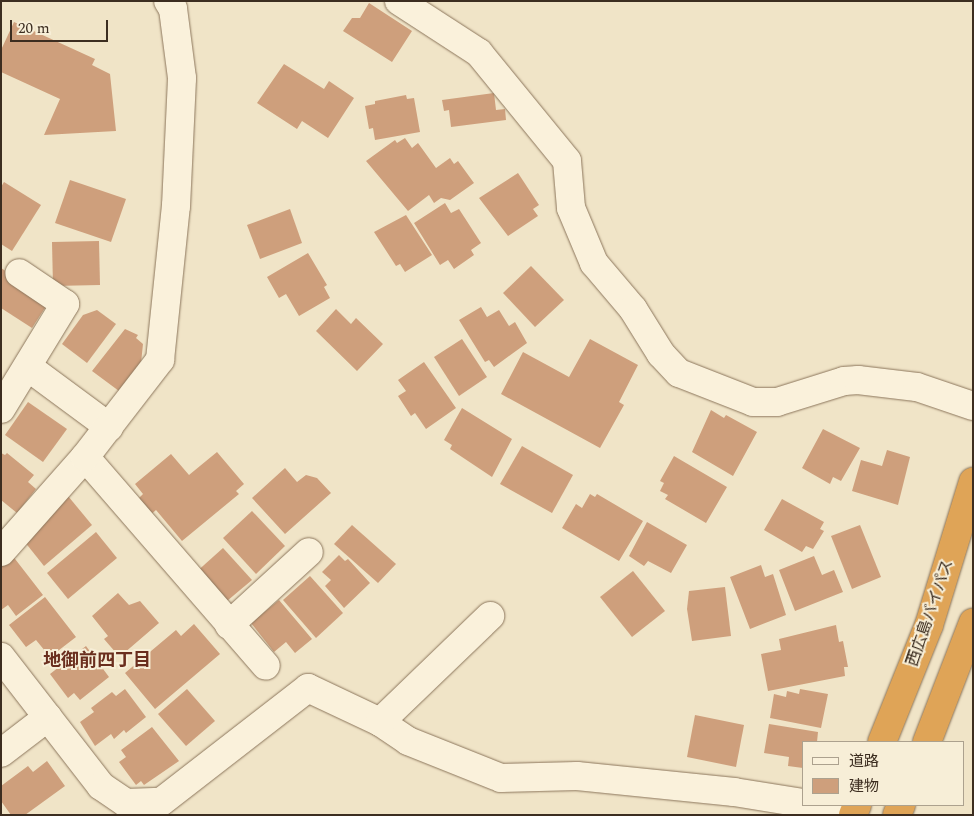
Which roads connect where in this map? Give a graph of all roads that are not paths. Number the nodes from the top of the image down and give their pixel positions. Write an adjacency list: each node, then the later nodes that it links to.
1 (168, 1): 7 (street)
2 (399, 1): 5 (street)
3 (19, 273): 4 (street)
4 (28, 367): 6 (street); 7 (street)
5 (973, 406)
6 (1, 409)
7 (109, 427): 8 (street)
8 (85, 457): 10 (street); 14 (street)
9 (973, 482): 19 (highway, 西広島バイパス)
10 (1, 552)
11 (309, 552): 14 (street)
12 (490, 616): 18 (street)
13 (973, 623): 20 (highway)
14 (229, 626): 16 (street)
15 (1, 657): 17 (street)
16 (266, 666)
17 (48, 717): 18 (street); 21 (street)
18 (380, 722): 22 (street)
19 (882, 741)
20 (927, 741)
21 (1, 753)
22 (802, 803)
23 (818, 806): 24 (street)
24 (846, 815)

